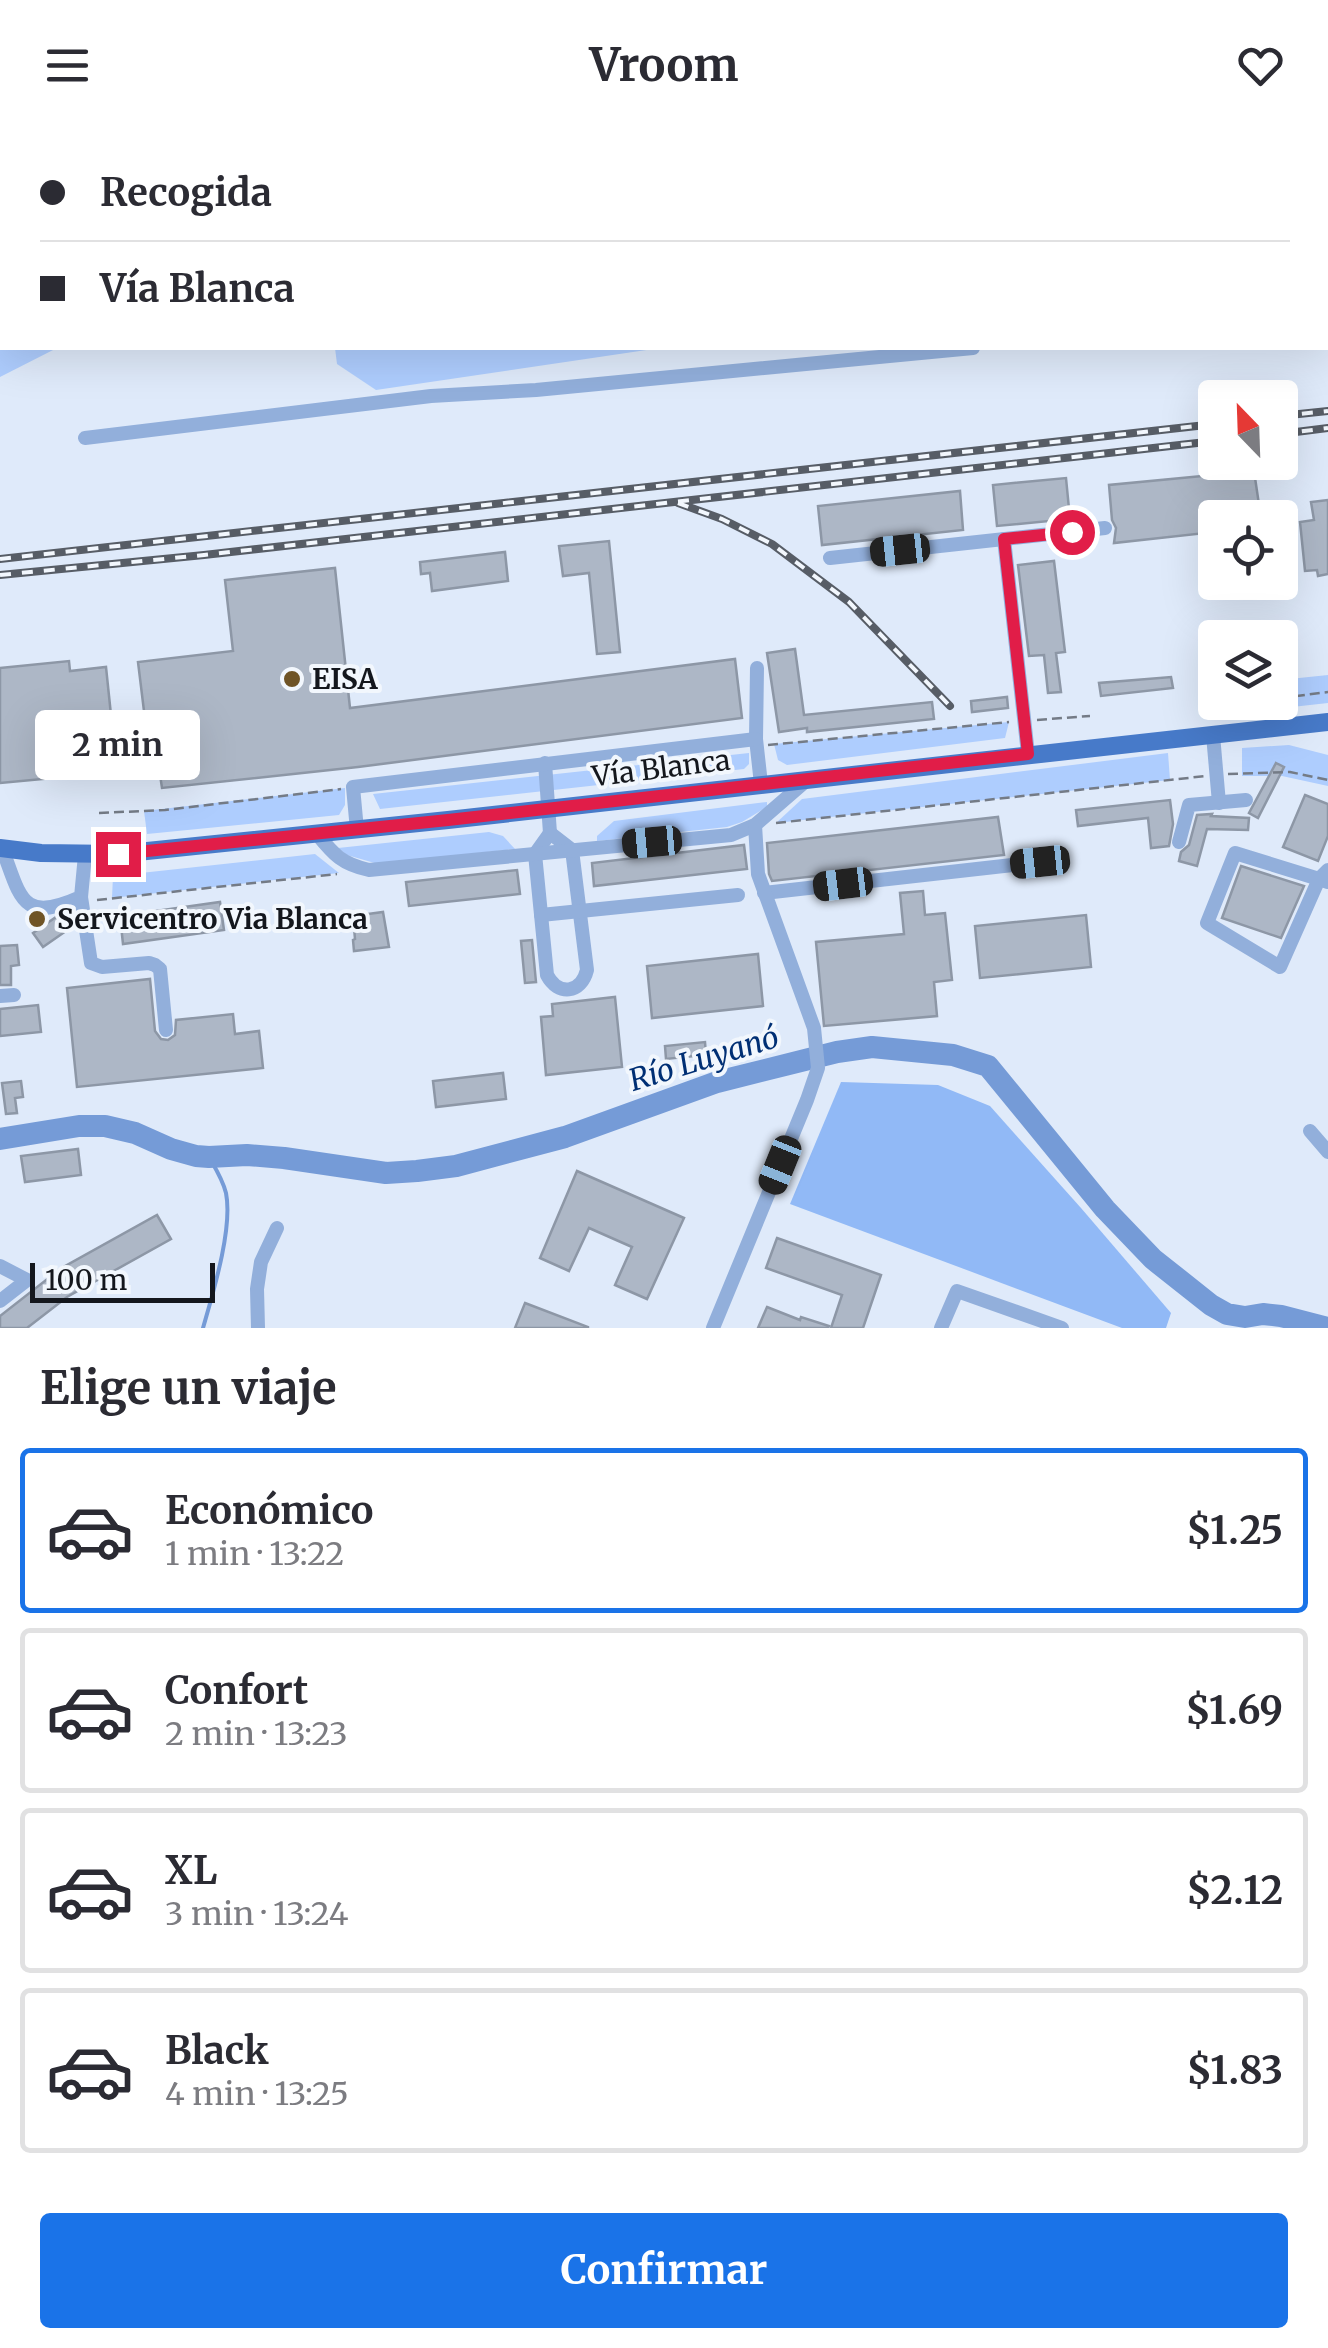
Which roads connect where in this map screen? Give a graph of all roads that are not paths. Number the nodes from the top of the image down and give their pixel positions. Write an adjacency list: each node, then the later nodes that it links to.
1 (952, 350): 2 (street)
2 (85, 438)
3 (1105, 528): 4 (street)
4 (1004, 539): 5 (street); 12 (street)
5 (830, 558)
6 (757, 668): 11 (street)
7 (1328, 722): 8 (main road, Vía Blanca)
8 (1305, 725): 9 (main road, Vía Blanca); 10 (main road)
9 (1213, 735): 12 (main road, Vía Blanca); 17 (street)
10 (1328, 736)
11 (756, 743): 13 (street); 15 (street)
12 (1028, 754): 14 (main road, Vía Blanca)
13 (545, 763): 18 (street); 20 (street)
14 (808, 779): 15 (main road, Vía Blanca); 19 (street)
15 (761, 784): 18 (main road, Vía Blanca)
16 (1246, 800): 17 (street)
17 (1219, 803): 23 (street)
18 (548, 808): 20 (main road, Vía Blanca); 22 (street)
19 (755, 826): 25 (street); 30 (street)
20 (357, 830): 21 (main road, Vía Blanca)
21 (317, 834): 26 (street); 27 (main road, Vía Blanca)
22 (550, 834): 25 (street); 26 (street)
23 (1180, 842)
24 (1, 848): 27 (main road, Vía Blanca); 32 (street)
25 (572, 850): 26 (street); 33 (street)
26 (535, 854): 34 (street)
27 (85, 855): 32 (street)
28 (1040, 862): 30 (street)
29 (1325, 877): 29 (street)
30 (764, 893): 42 (street)
31 (738, 895): 33 (street)
32 (82, 902): 35 (street)
33 (580, 911): 34 (street); 34 (street)
34 (541, 915)
35 (166, 1030)
36 (1310, 1132): 37 (street)
37 (1328, 1152)
38 (277, 1228): 41 (street)
39 (0, 1266): 40 (street)
40 (0, 1302)
41 (258, 1328)
42 (712, 1328)
43 (942, 1328): 44 (street)
44 (1062, 1328)

